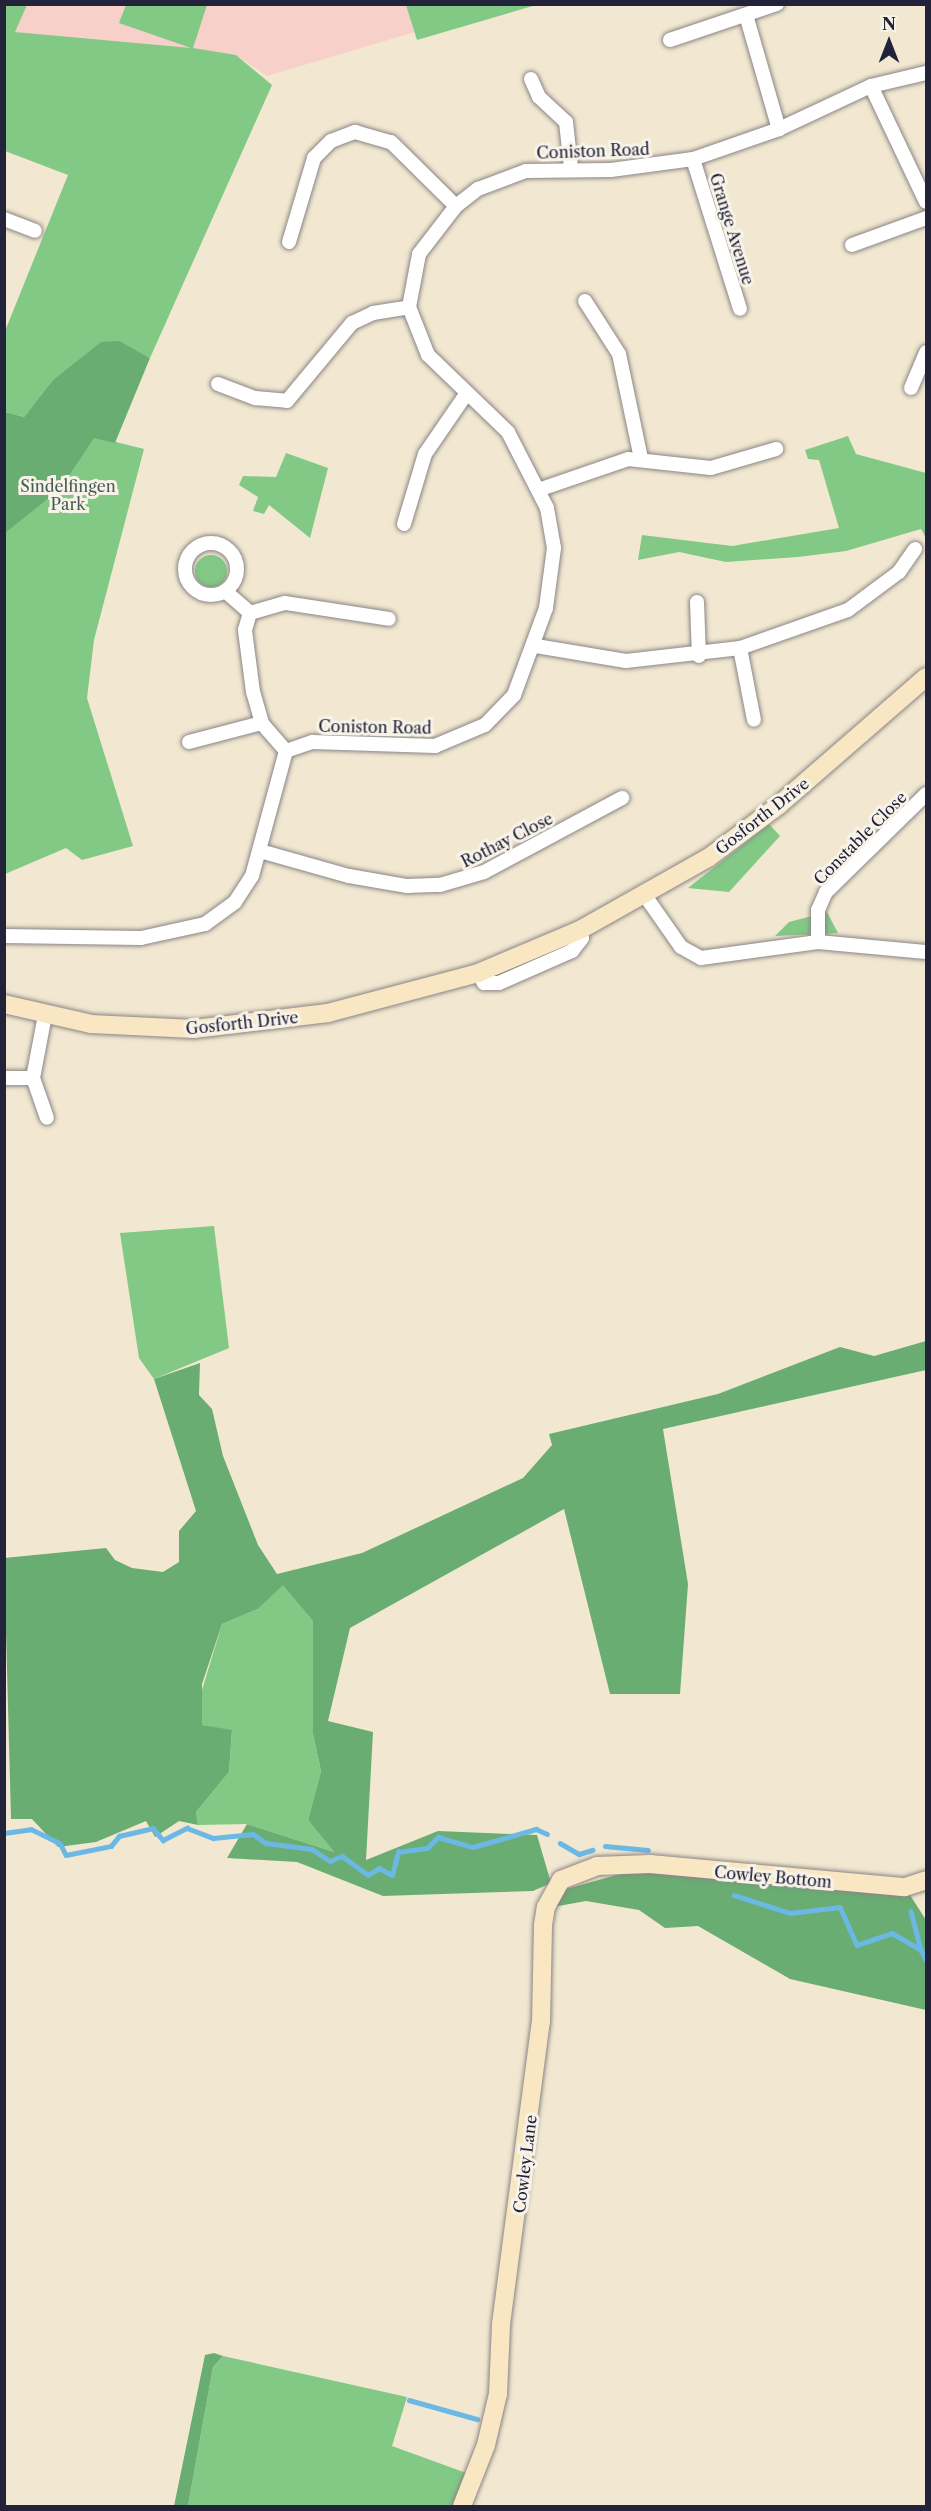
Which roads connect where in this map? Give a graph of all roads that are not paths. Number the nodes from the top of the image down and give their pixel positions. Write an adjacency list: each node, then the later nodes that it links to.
1 (777, 4): 2 (street)
2 (746, 15): 3 (street); 7 (street)
3 (670, 40)
4 (927, 73): 6 (street, Coniston Road)
5 (531, 80): 9 (street)
6 (871, 86): 7 (street, Coniston Road); 10 (street)
7 (779, 129): 8 (street, Coniston Road)
8 (693, 159): 9 (street, Coniston Road); 19 (street, Grange Avenue)
9 (572, 168): 11 (street, Coniston Road)
10 (927, 202)
11 (456, 206): 15 (street); 18 (street, Coniston Road)
12 (927, 218): 16 (street)
13 (4, 219): 14 (street)
14 (35, 231)
15 (289, 242)
16 (852, 245)
17 (585, 301): 25 (street)
18 (409, 307): 21 (street); 23 (street, Coniston Road)
19 (740, 309)
20 (927, 352): 22 (street)
21 (218, 384)
22 (911, 388)
23 (467, 393): 26 (street, Coniston Road); 27 (street)
24 (776, 449): 25 (street)
25 (641, 458): 26 (street)
26 (541, 489): 33 (street, Coniston Road)
27 (404, 524)
28 (915, 549): 34 (street)
29 (225, 591): 31 (street)
30 (697, 602): 35 (street)
31 (250, 613): 32 (street); 38 (street)
32 (389, 619)
33 (536, 646): 35 (street); 40 (street, Coniston Road)
34 (740, 648): 35 (street); 37 (street)
35 (699, 656)
36 (927, 677): 44 (street, Gosforth Drive)
37 (754, 720)
38 (261, 723): 39 (street); 40 (street)
39 (189, 742)
40 (286, 751): 43 (street)
41 (927, 794): 46 (street, Constable Close)
42 (622, 798): 43 (street, Rothay Close)
43 (260, 851): 45 (street)
44 (646, 897): 46 (street); 49 (street, Gosforth Drive)
45 (4, 936)
46 (818, 942): 47 (street)
47 (927, 952)
48 (4, 1004): 49 (street, Gosforth Drive)
49 (45, 1015): 51 (street)
50 (4, 1078): 51 (street)
51 (33, 1078): 52 (street)
52 (47, 1118)
53 (619, 1865): 54 (street, Cowley Bottom); 55 (street, Cowley Lane)
54 (927, 1880)
55 (462, 2506)

